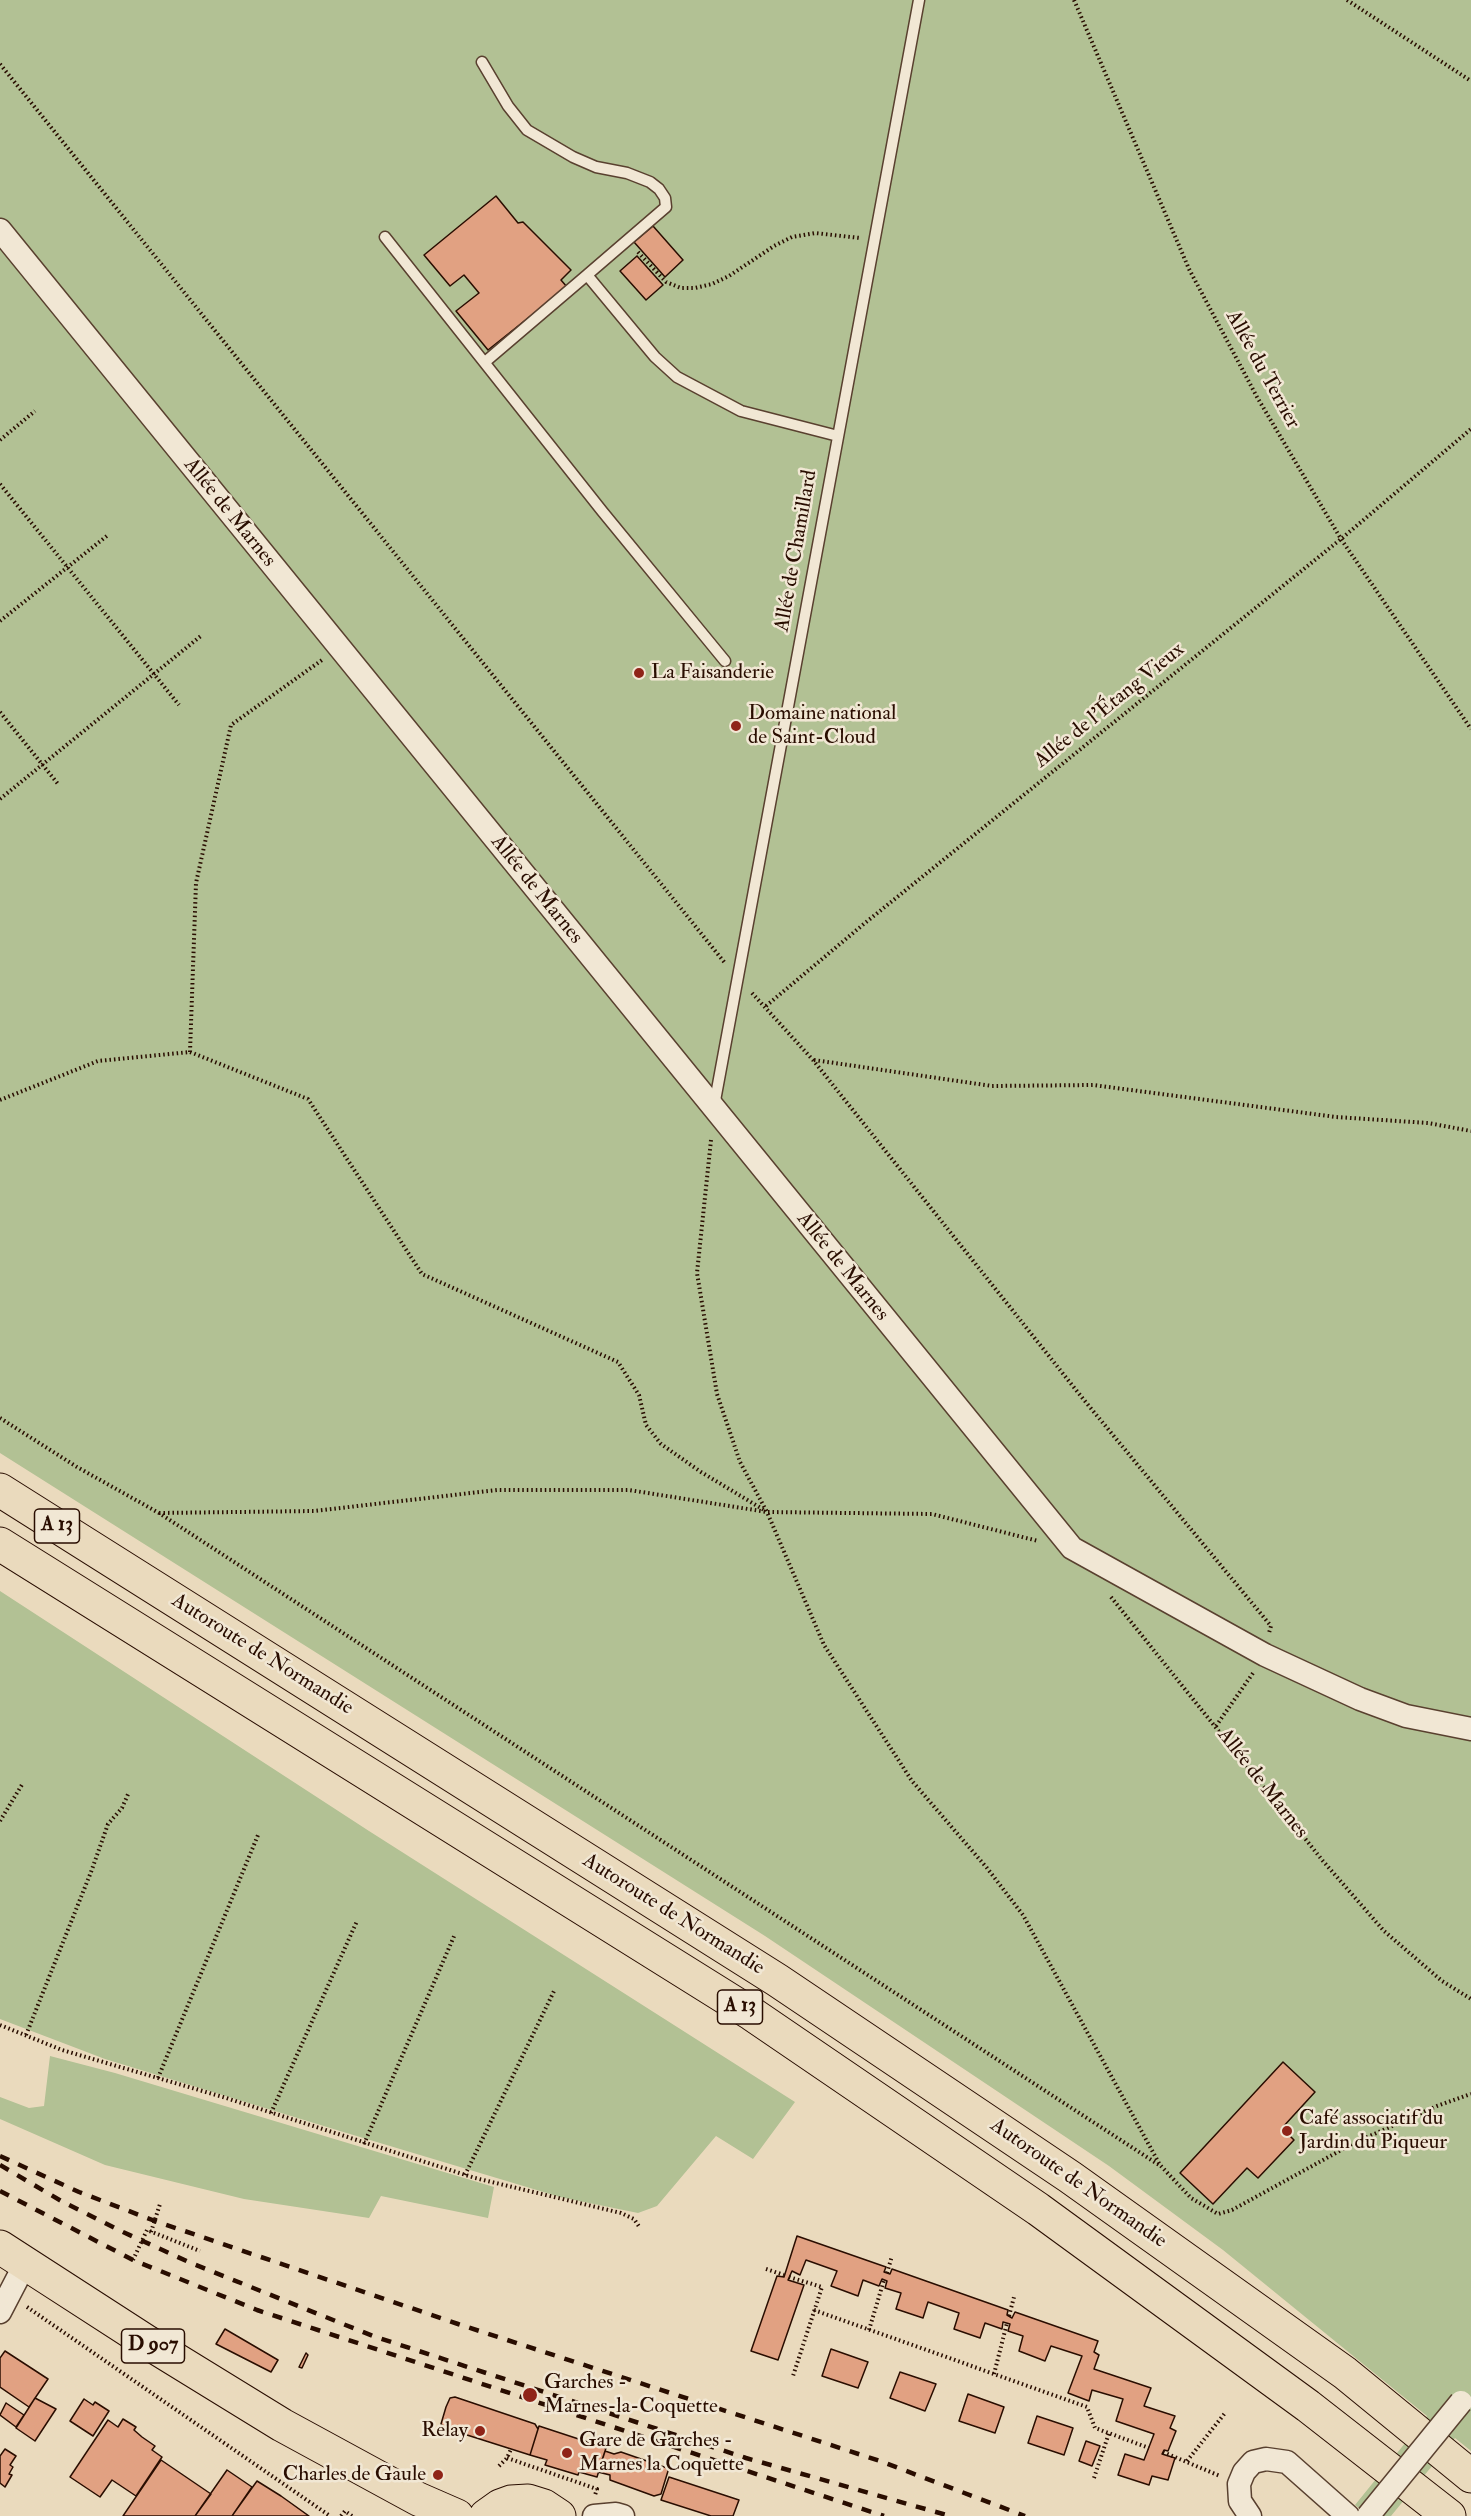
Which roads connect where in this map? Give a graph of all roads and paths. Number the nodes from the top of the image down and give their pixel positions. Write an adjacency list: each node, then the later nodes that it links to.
1 (919, 0): 10 (lane, Allée de Chamillard)
2 (1074, 0): 19 (path, Allée du Terrier)
3 (1347, 0): 6 (path)
4 (483, 62): 9 (lane)
5 (0, 64): 32 (path)
6 (1471, 81)
7 (0, 230): 23 (street, Allée de Marnes)
8 (385, 237): 12 (lane)
9 (627, 240): 10 (path); 11 (lane)
10 (874, 240): 15 (lane, Allée de Chamillard)
11 (587, 275): 12 (lane); 15 (lane)
12 (485, 362): 24 (lane)
13 (35, 411): 16 (path)
14 (1471, 429): 19 (path, Allée de l'Étang Vieux)
15 (838, 436): 32 (lane, Allée de Chamillard)
16 (0, 440)
17 (0, 484): 20 (path)
18 (108, 535): 20 (path)
19 (1341, 539): 28 (path, Allée du Terrier); 33 (path, Allée de l'Étang Vieux)
20 (68, 567): 21 (path); 25 (path)
21 (0, 621)
22 (202, 635): 25 (path)
23 (339, 648): 34 (path); 37 (street, Allée de Marnes)
24 (725, 661)
25 (154, 674): 26 (path); 29 (path)
26 (179, 705)
27 (0, 712): 29 (path)
28 (1471, 729)
29 (42, 765): 30 (path); 31 (path)
30 (58, 784)
31 (0, 799)
32 (738, 978): 33 (path); 37 (lane, Allée de Chamillard)
33 (766, 1006): 35 (path)
34 (190, 1052): 36 (path); 41 (path)
35 (813, 1060): 38 (path); 46 (path)
36 (0, 1100)
37 (714, 1109): 41 (path); 44 (street, Allée de Marnes)
38 (1471, 1131)
39 (0, 1418): 42 (path)
40 (0, 1490): 92 (main road, Autoroute de Normandie / A 13)
41 (767, 1512): 42 (path); 44 (path); 64 (path)
42 (159, 1513): 64 (path)
43 (0, 1544): 107 (main road, Autoroute de Normandie / A 13)
44 (1072, 1548): 47 (street, Allée de Marnes)
45 (1109, 1594): 48 (path, Allée de Marnes)
46 (1271, 1626)
47 (1265, 1655): 48 (path); 49 (street, Allée de Marnes)
48 (1216, 1726): 57 (path, Allée de Marnes)
49 (1471, 1728)
50 (23, 1783): 52 (path)
51 (129, 1792): 59 (path)
52 (0, 1821)
53 (258, 1835): 60 (path)
54 (357, 1922): 62 (path)
55 (455, 1934): 63 (path)
56 (555, 1989): 65 (path)
57 (1471, 1999)
58 (0, 2025): 59 (path)
59 (26, 2035): 60 (path)
60 (159, 2078): 62 (path)
61 (1471, 2094): 64 (path)
62 (271, 2113): 63 (path)
63 (364, 2144): 65 (path)
64 (1160, 2165)
65 (465, 2175): 67 (path)
66 (160, 2204): 68 (path)
67 (640, 2228)
68 (151, 2232): 69 (path); 71 (path)
69 (200, 2251)
70 (892, 2256): 73 (path)
71 (133, 2260)
72 (766, 2270): 77 (path)
73 (886, 2273)
74 (10, 2280): 96 (path); 99 (main road, D 907); 100 (main road, D 907)
75 (884, 2280): 80 (path)
76 (1014, 2298): 78 (path)
77 (814, 2310): 80 (path); 82 (path)
78 (1009, 2316)
79 (1007, 2323): 81 (path)
80 (869, 2330): 81 (path)
81 (994, 2374): 85 (path)
82 (793, 2376)
83 (1466, 2398): 106 (street, bridge)
84 (1225, 2413): 90 (path)
85 (1109, 2433): 86 (path); 93 (path)
86 (1149, 2448)
87 (511, 2449): 89 (path)
88 (1163, 2452): 90 (path)
89 (507, 2458): 91 (path); 95 (path)
90 (1187, 2462): 94 (path)
91 (499, 2466)
92 (1471, 2476)
93 (1094, 2478)
94 (1239, 2484): 104 (street); 105 (street)
95 (593, 2510): 103 (street)
96 (330, 2516)
97 (341, 2516): 98 (path)
98 (352, 2516)
99 (400, 2516)
100 (457, 2516)
101 (486, 2516): 102 (main road)
102 (559, 2516)
103 (623, 2516)
104 (1250, 2516)
105 (1347, 2516)
106 (1368, 2516)
107 (1449, 2516)

